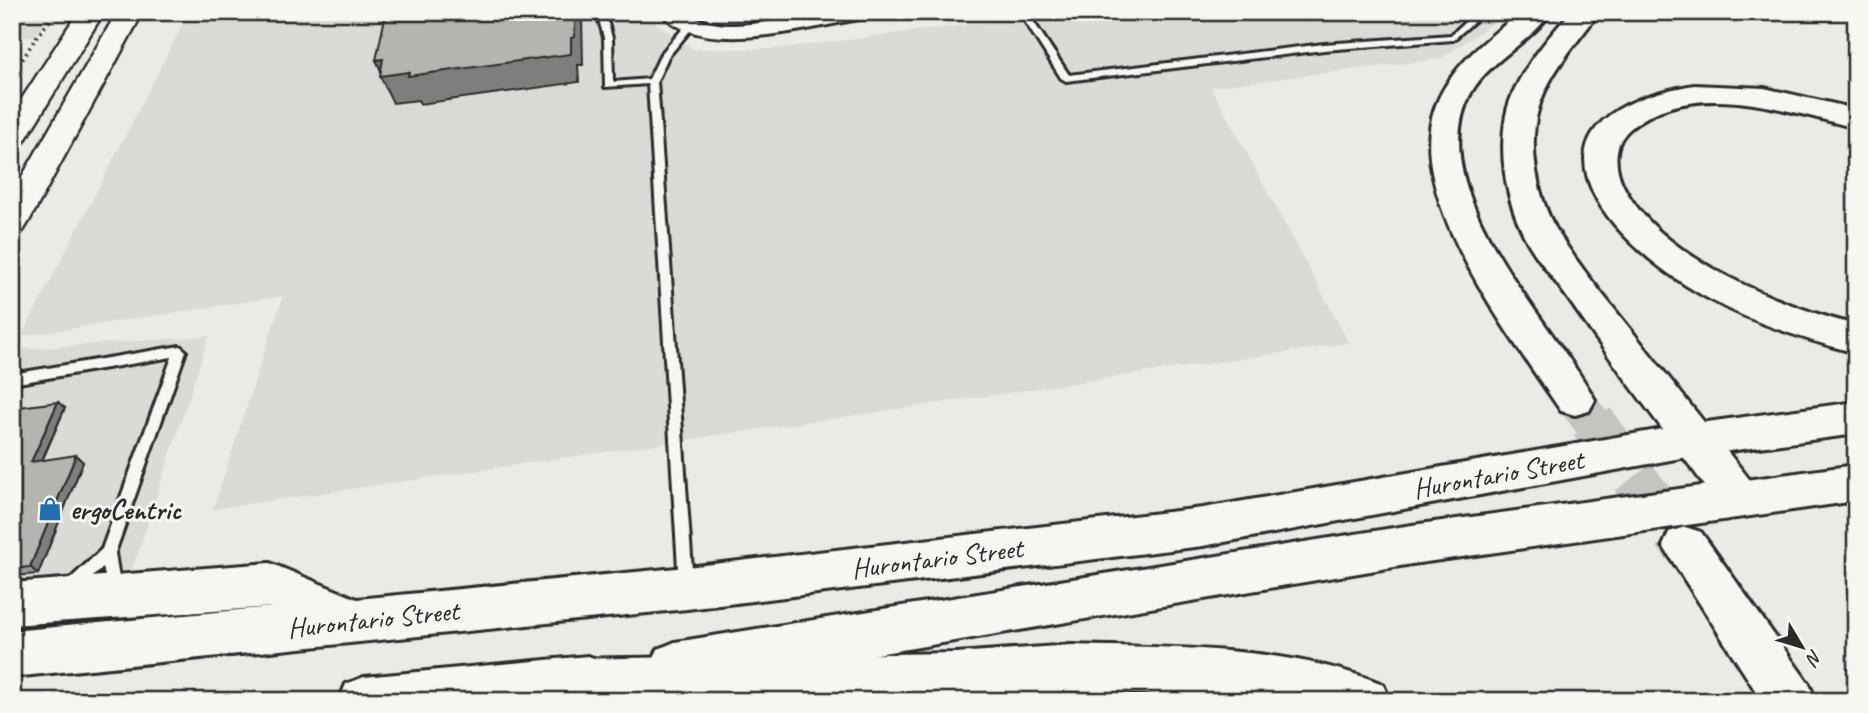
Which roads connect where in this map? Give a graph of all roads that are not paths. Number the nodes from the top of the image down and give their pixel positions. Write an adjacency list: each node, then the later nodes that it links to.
1 (91, 12): 13 (main road)
2 (130, 12): 14 (main road)
3 (601, 12): 11 (lane)
4 (670, 12): 10 (street)
5 (865, 12): 10 (street)
6 (1023, 12): 7 (lane)
7 (1481, 12)
8 (1538, 12): 17 (main road)
9 (1586, 12): 19 (main road)
10 (689, 27): 11 (lane)
11 (652, 81): 24 (lane)
12 (1856, 120): 15 (main road)
13 (12, 137)
14 (12, 223)
15 (1856, 339)
16 (12, 379): 23 (lane)
17 (1576, 400)
18 (1856, 418): 19 (main road, Hurontario Street)
19 (1692, 440): 21 (main road); 24 (main road, Hurontario Street)
20 (1856, 483): 21 (main road, Hurontario Street)
21 (1738, 497): 28 (main road, Hurontario Street)
22 (1685, 546): 31 (main road)
23 (111, 574): 25 (main road); 26 (main road)
24 (687, 588): 26 (main road, Hurontario Street)
25 (12, 604)
26 (355, 620): 27 (main road, Hurontario Street)
27 (12, 654)
28 (561, 683): 29 (main road, Hurontario Street); 30 (main road)
29 (364, 701)
30 (1365, 701)
31 (1791, 701)

